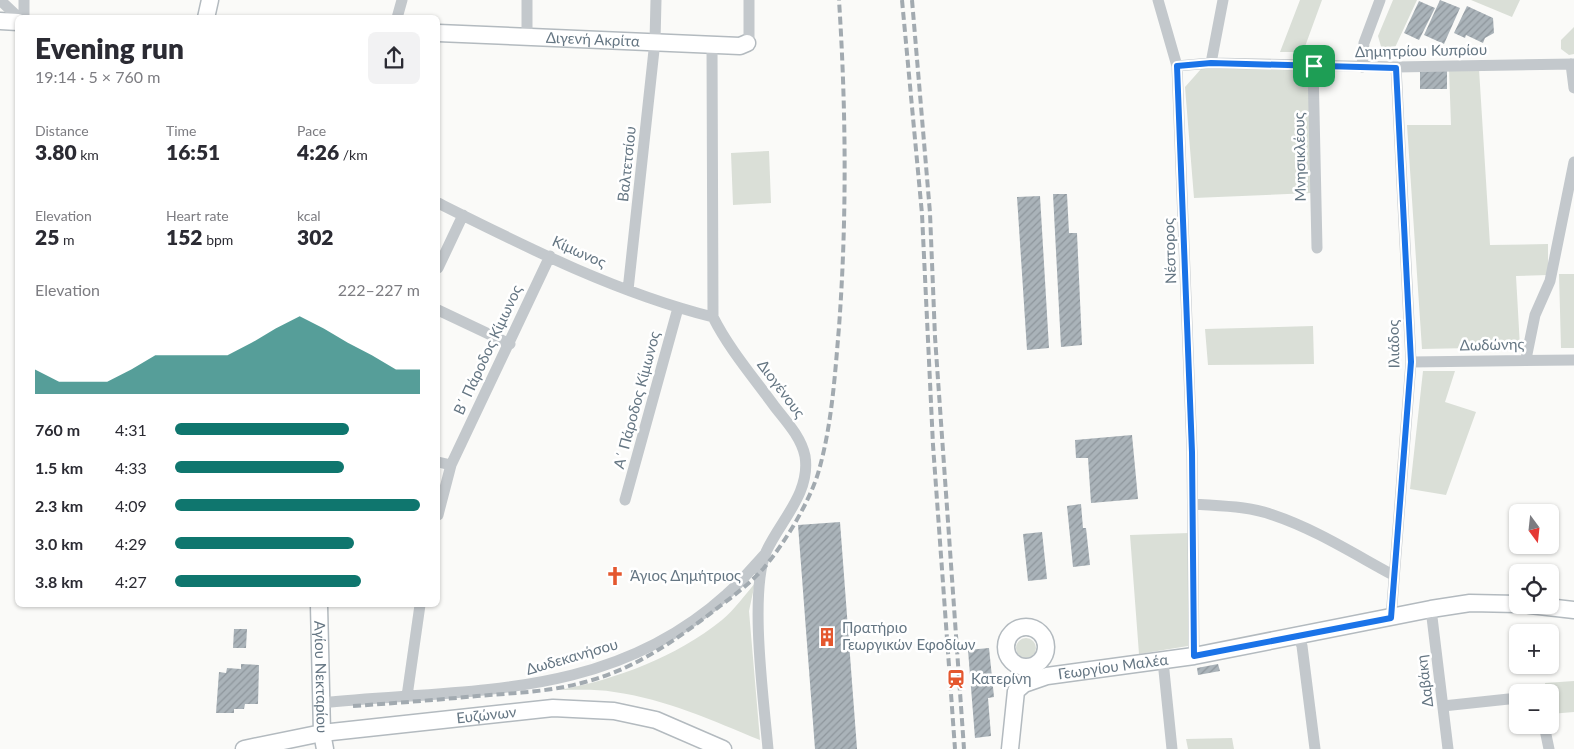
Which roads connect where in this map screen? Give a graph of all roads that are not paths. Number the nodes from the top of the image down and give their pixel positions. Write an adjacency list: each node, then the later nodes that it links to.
1 (0, 0): 11 (street)
2 (24, 0): 12 (street)
3 (210, 0): 13 (street)
4 (402, 0): 14 (street)
5 (528, 0): 18 (street)
6 (656, 0): 19 (street, Βαλτετσίου)
7 (749, 0): 20 (street)
8 (1158, 0): 24 (street, Νέστορος)
9 (1223, 0): 22 (street)
10 (1380, 0): 26 (street)
11 (16, 15)
12 (24, 15)
13 (207, 15)
14 (398, 15)
15 (0, 21): 16 (street)
16 (15, 22)
17 (440, 34): 18 (street, Διγενή Ακρίτα)
18 (527, 36): 19 (street, Διγενή Ακρίτα)
19 (655, 41): 21 (street, Διγενή Ακρίτα); 35 (street, Βαλτετσίου)
20 (747, 43): 21 (street, Διγενή Ακρίτα)
21 (712, 44): 38 (street, Διογένους)
22 (1211, 63): 24 (street, Δημητρίου Κυπρίου); 25 (street, Δημητρίου Κυπρίου)
23 (1573, 64): 27 (street, Δημητρίου Κυπρίου); 28 (street)
24 (1177, 66): 46 (street, Νέστορος)
25 (1314, 66): 26 (street, Δημητρίου Κυπρίου); 32 (street, Μνησικλέους)
26 (1362, 66): 27 (street, Δημητρίου Κυπρίου)
27 (1396, 68): 42 (street, Ιλιάδος)
28 (1574, 88)
29 (1574, 162): 40 (street)
30 (440, 204): 31 (street, Κίμωνος)
31 (462, 216): 33 (street, Κίμωνος); 34 (street)
32 (1317, 248)
33 (550, 256): 35 (street, Κίμωνος); 39 (street, Β΄ Πάροδος Κίμωνος)
34 (440, 264)
35 (628, 290): 36 (street, Κίμωνος)
36 (678, 308): 38 (street, Κίμωνος); 45 (street, Α΄ Πάροδος Κίμωνος)
37 (440, 311): 39 (street)
38 (713, 317): 48 (street, Διογένους)
39 (510, 344): 44 (street, Β΄ Πάροδος Κίμωνος)
40 (1526, 360): 41 (street, Δωδώνης); 42 (street, Δωδώνης)
41 (1574, 360)
42 (1411, 362): 49 (street, Ιλιάδος)
43 (440, 463): 44 (street)
44 (451, 466): 47 (street, Β΄ Πάροδος Κίμωνος)
45 (625, 500)
46 (1194, 504): 49 (street); 58 (street, Νέστορος)
47 (440, 507)
48 (766, 553): 64 (street, Δωδεκανήσου); 73 (street, Διογένους)
49 (1393, 575): 56 (street, Ιλιάδος)
50 (1509, 604): 54 (street, Γεωργίου Μαλέα)
51 (319, 607): 66 (street, Αγίου Νεκταρίου)
52 (420, 607): 64 (street)
53 (1559, 608): 55 (street)
54 (1431, 609): 56 (street, Γεωργίου Μαλέα); 67 (street, Δαβάκη)
55 (1574, 610)
56 (1391, 618): 57 (street, Γεωργίου Μαλέα)
57 (1298, 636): 58 (street, Γεωργίου Μαλέα); 76 (street)
58 (1194, 656): 60 (street, Γεωργίου Μαλέα)
59 (1044, 657): 61 (street); 61 (street); 62 (street); 63 (street)
60 (1162, 660): 62 (street, Γεωργίου Μαλέα); 75 (street)
61 (1020, 667): 63 (street)
62 (1060, 674): 63 (street, Γεωργίου Μαλέα)
63 (1034, 680): 74 (street)
64 (407, 696): 66 (street, Δωδεκανήσου)
65 (1509, 699): 67 (street)
66 (322, 703): 68 (street, Αγίου Νεκταρίου)
67 (1443, 706): 77 (street, Δαβάκη)
68 (322, 733): 70 (street, Ευζώνων); 71 (street, Αγίου Νεκταρίου); 72 (street, Ευζώνων)
69 (1546, 734): 78 (street)
70 (254, 748)
71 (325, 749)
72 (723, 749)
73 (768, 749)
74 (1010, 749)
75 (1172, 749)
76 (1315, 749)
77 (1448, 749)
78 (1549, 749)

